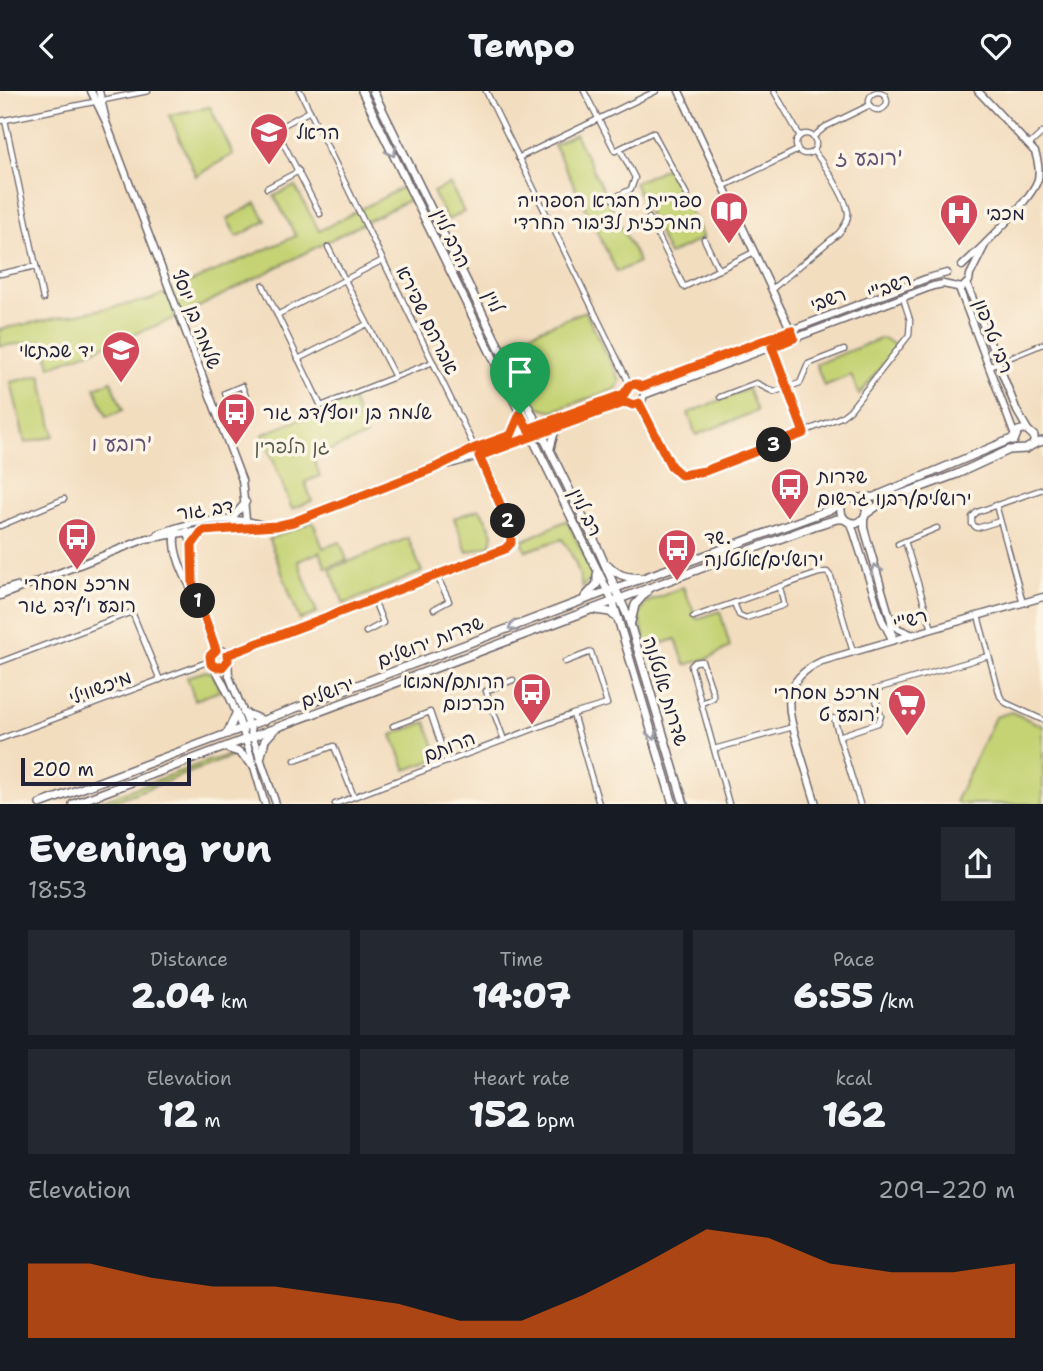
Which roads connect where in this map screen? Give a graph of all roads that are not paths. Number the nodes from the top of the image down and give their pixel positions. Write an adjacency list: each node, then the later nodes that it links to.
1 (90, 91): 14 (street, שלמה בן יוסף)
2 (99, 91): 13 (street, שלמה בן יוסף)
3 (148, 91): 13 (street)
4 (300, 91): 16 (street, אברהם שפירא)
5 (362, 91): 76 (main road, הרב לוין, one-way to 76)
6 (373, 91): 75 (main road, לוין)
7 (486, 91): 27 (street)
8 (584, 91): 17 (street)
9 (656, 91): 17 (street)
10 (679, 91): 30 (street)
11 (774, 91): 21 (street)
12 (978, 91): 23 (street)
13 (102, 100): 14 (street); 19 (street, שלמה בן יוסף)
14 (94, 102): 18 (street); 19 (street, שלמה בן יוסף)
15 (870, 105): 15 (street); 22 (street)
16 (310, 111): 29 (street); 40 (street, אברהם שפירא)
17 (598, 119): 24 (street); 27 (street)
18 (3, 121): 41 (street)
19 (106, 122): 96 (street, שלמה בן יוסף)
20 (1043, 131): 23 (street)
21 (800, 136): 22 (street); 25 (street)
22 (813, 137): 26 (street)
23 (1029, 145): 28 (street)
24 (620, 149): 32 (street); 33 (street)
25 (798, 150): 26 (street); 30 (street)
26 (813, 151): 51 (street)
27 (519, 158): 66 (street)
28 (1041, 170): 37 (street)
29 (299, 171): 31 (street); 34 (street)
30 (724, 186): 39 (street)
31 (267, 188)
32 (687, 195)
33 (612, 199)
34 (320, 214)
35 (649, 218): 43 (street)
36 (704, 239): 43 (street)
37 (986, 243): 42 (street); 45 (street)
38 (328, 247): 46 (street)
39 (754, 253): 43 (street); 51 (street)
40 (383, 260): 46 (street); 62 (street, אברהם שפירא)
41 (36, 266): 44 (street); 53 (street)
42 (954, 268): 45 (street); 49 (street); 56 (street, רשבי)
43 (719, 270)
44 (0, 274)
45 (970, 275): 47 (street)
46 (345, 280): 54 (street); 55 (street)
47 (967, 284): 50 (street); 63 (street, רבי טרפון)
48 (263, 285): 54 (street)
49 (950, 285): 50 (street); 52 (street, רשב"י)
50 (958, 288): 64 (street, רבי טרפון)
51 (772, 289): 56 (street)
52 (903, 298): 57 (street, רשב"י); 83 (street)
53 (43, 299)
54 (277, 315): 61 (street)
55 (368, 324): 61 (street); 65 (street)
56 (791, 330): 57 (street); 67 (street, רשבי)
57 (794, 338): 59 (street, רשב"י)
58 (1043, 344): 63 (street)
59 (772, 347): 68 (street); 69 (street, רשב"י)
60 (844, 350): 68 (street)
61 (298, 359): 65 (street)
62 (433, 362): 65 (street); 88 (street, אברהם שפירא)
63 (997, 362): 64 (street); 81 (street, רבי טרפון)
64 (989, 366): 85 (street, רבי טרפון)
65 (395, 377)
66 (630, 385): 67 (street); 71 (street)
67 (641, 387): 69 (street)
68 (787, 388): 70 (street); 83 (street)
69 (645, 395): 72 (street)
70 (720, 397)
71 (625, 398): 72 (street); 77 (street); 78 (street)
72 (639, 403): 83 (street)
73 (250, 407): 74 (street)
74 (232, 410)
75 (532, 413): 77 (street); 79 (main road, לוין)
76 (520, 414): 82 (main road, הרב לוין); 84 (street)
77 (556, 418): 79 (street)
78 (556, 427): 79 (street); 90 (street)
79 (539, 429): 82 (street); 90 (main road, לוין)
80 (1043, 429): 81 (main road)
81 (1030, 431): 85 (main road); 87 (main road)
82 (529, 433): 84 (street, דב גור); 91 (street, דב גור); 119 (main road, רב לוין)
83 (804, 433)
84 (511, 435): 88 (street, דב גור)
85 (1014, 437): 89 (main road); 95 (main road)
86 (1043, 441): 87 (main road)
87 (1034, 444): 89 (main road)
88 (475, 448): 91 (street, אברהם שפירא); 92 (street, דב גור)
89 (1020, 449): 99 (main road)
90 (550, 452): 118 (main road, לוין)
91 (479, 456): 92 (street, דב גור); 120 (street, אברהם שפירא)
92 (434, 468): 106 (street, דב גור)
93 (1043, 489): 98 (street)
94 (64, 499): 104 (street)
95 (860, 499): 97 (main road); 99 (main road)
96 (246, 502): 100 (street); 101 (street, שלמה בן יוסף)
97 (842, 503): 102 (main road); 121 (main road)
98 (996, 505): 103 (street); 103 (street)
99 (865, 516): 102 (main road); 140 (street, one-way to 99)
100 (231, 519): 101 (street, דב גור); 105 (street, דב גור)
101 (247, 520): 106 (street, דב גור); 107 (street, שלמה בן יוסף)
102 (848, 521): 123 (main road); 139 (street)
103 (1000, 521): 134 (street)
104 (0, 526)
105 (180, 526): 110 (street); 111 (street); 113 (street, דב גור)
106 (268, 527): 107 (street, דב גור)
107 (247, 529): 109 (street, דב גור)
108 (937, 529): 114 (street)
109 (202, 531): 110 (street, דב גור); 116 (street)
110 (188, 532): 111 (street, דב גור); 116 (street)
111 (174, 534): 112 (street, דב גור); 117 (street)
112 (160, 536): 113 (street, דב גור); 117 (street)
113 (146, 539): 122 (street, דב גור)
114 (905, 541): 115 (street); 142 (street)
115 (898, 544)
116 (192, 545): 127 (street)
117 (176, 549): 127 (street)
118 (604, 562): 121 (main road); 125 (main road, לוין)
119 (596, 568): 125 (main road, רב לוין); 132 (main road)
120 (437, 576): 130 (street); 135 (street)
121 (646, 576): 125 (main road, שדרות ירושלים)
122 (38, 580): 126 (street, דב גור); 128 (street, דב גור)
123 (654, 586): 131 (main road); 143 (main road)
124 (779, 587): 133 (street); 133 (street); 149 (street)
125 (612, 589): 131 (main road, שדרות אלטלנה); 132 (main road, שדרות ירושלים)
126 (0, 591)
127 (195, 595): 148 (street)
128 (0, 596)
129 (1043, 597): 134 (street, רש"י)
130 (374, 600): 144 (street); 150 (street)
131 (617, 600): 136 (main road); 141 (main road, שדרות אלטלנה); 143 (main road, שדרות אלטלנה)
132 (576, 602): 164 (main road, שדרות ירושלים, one-way to 164)
133 (734, 603): 138 (street)
134 (1023, 603): 137 (street, רש"י)
135 (434, 609)
136 (584, 612): 141 (main road); 166 (main road, ירושלים)
137 (978, 616): 142 (street, רש"י); 151 (street)
138 (693, 617)
139 (881, 620): 146 (street); 147 (street)
140 (891, 621): 145 (street); 146 (street)
141 (620, 622): 188 (main road, שדרות אלטלנה, one-way to 188)
142 (932, 629): 145 (street, רש"י)
143 (632, 630): 189 (main road, שדרות אלטלנה)
144 (366, 632)
145 (913, 635): 146 (street, רש"י)
146 (893, 640): 147 (street, רש"י)
147 (874, 646): 149 (street, רש"י)
148 (216, 650): 150 (street); 152 (street)
149 (853, 652): 167 (street, רש"י)
150 (227, 655): 155 (street)
151 (988, 656): 163 (street); 170 (street)
152 (210, 661): 156 (street); 157 (street, מיכשווילי)
153 (0, 662): 157 (street)
154 (565, 662): 161 (street, הרותם)
155 (226, 663): 156 (street); 160 (street)
156 (216, 667): 160 (street)
157 (160, 680): 172 (street, מיכשווילי)
158 (513, 680): 173 (street)
159 (702, 703): 159 (street); 175 (street)
160 (240, 713): 164 (main road); 168 (street); 169 (main road)
161 (573, 715): 173 (street, הרותם); 187 (street)
162 (834, 718): 170 (street)
163 (1043, 720)
164 (264, 721): 168 (main road, שדרות ירושלים)
165 (393, 726): 178 (street)
166 (278, 727): 171 (main road); 176 (main road)
167 (793, 727): 175 (street); 191 (street)
168 (246, 728): 169 (main road, שדרות ירושלים); 171 (street)
169 (226, 734): 182 (main road)
170 (839, 736): 192 (street)
171 (249, 738): 174 (main road); 176 (street); 179 (street)
172 (0, 739)
173 (504, 740): 178 (street, הרותם)
174 (221, 748): 179 (main road); 183 (main road)
175 (714, 749): 190 (street)
176 (260, 759): 185 (street)
177 (295, 760): 180 (street)
178 (447, 762): 180 (street, הרותם)
179 (253, 765): 184 (street)
180 (354, 797): 181 (street, הרותם)
181 (344, 802): 186 (street, הרותם)
182 (40, 804)
183 (73, 804)
184 (265, 804)
185 (276, 804)
186 (335, 804)
187 (599, 804)
188 (673, 804)
189 (684, 804)
190 (729, 804)
191 (816, 804)
192 (860, 804)

